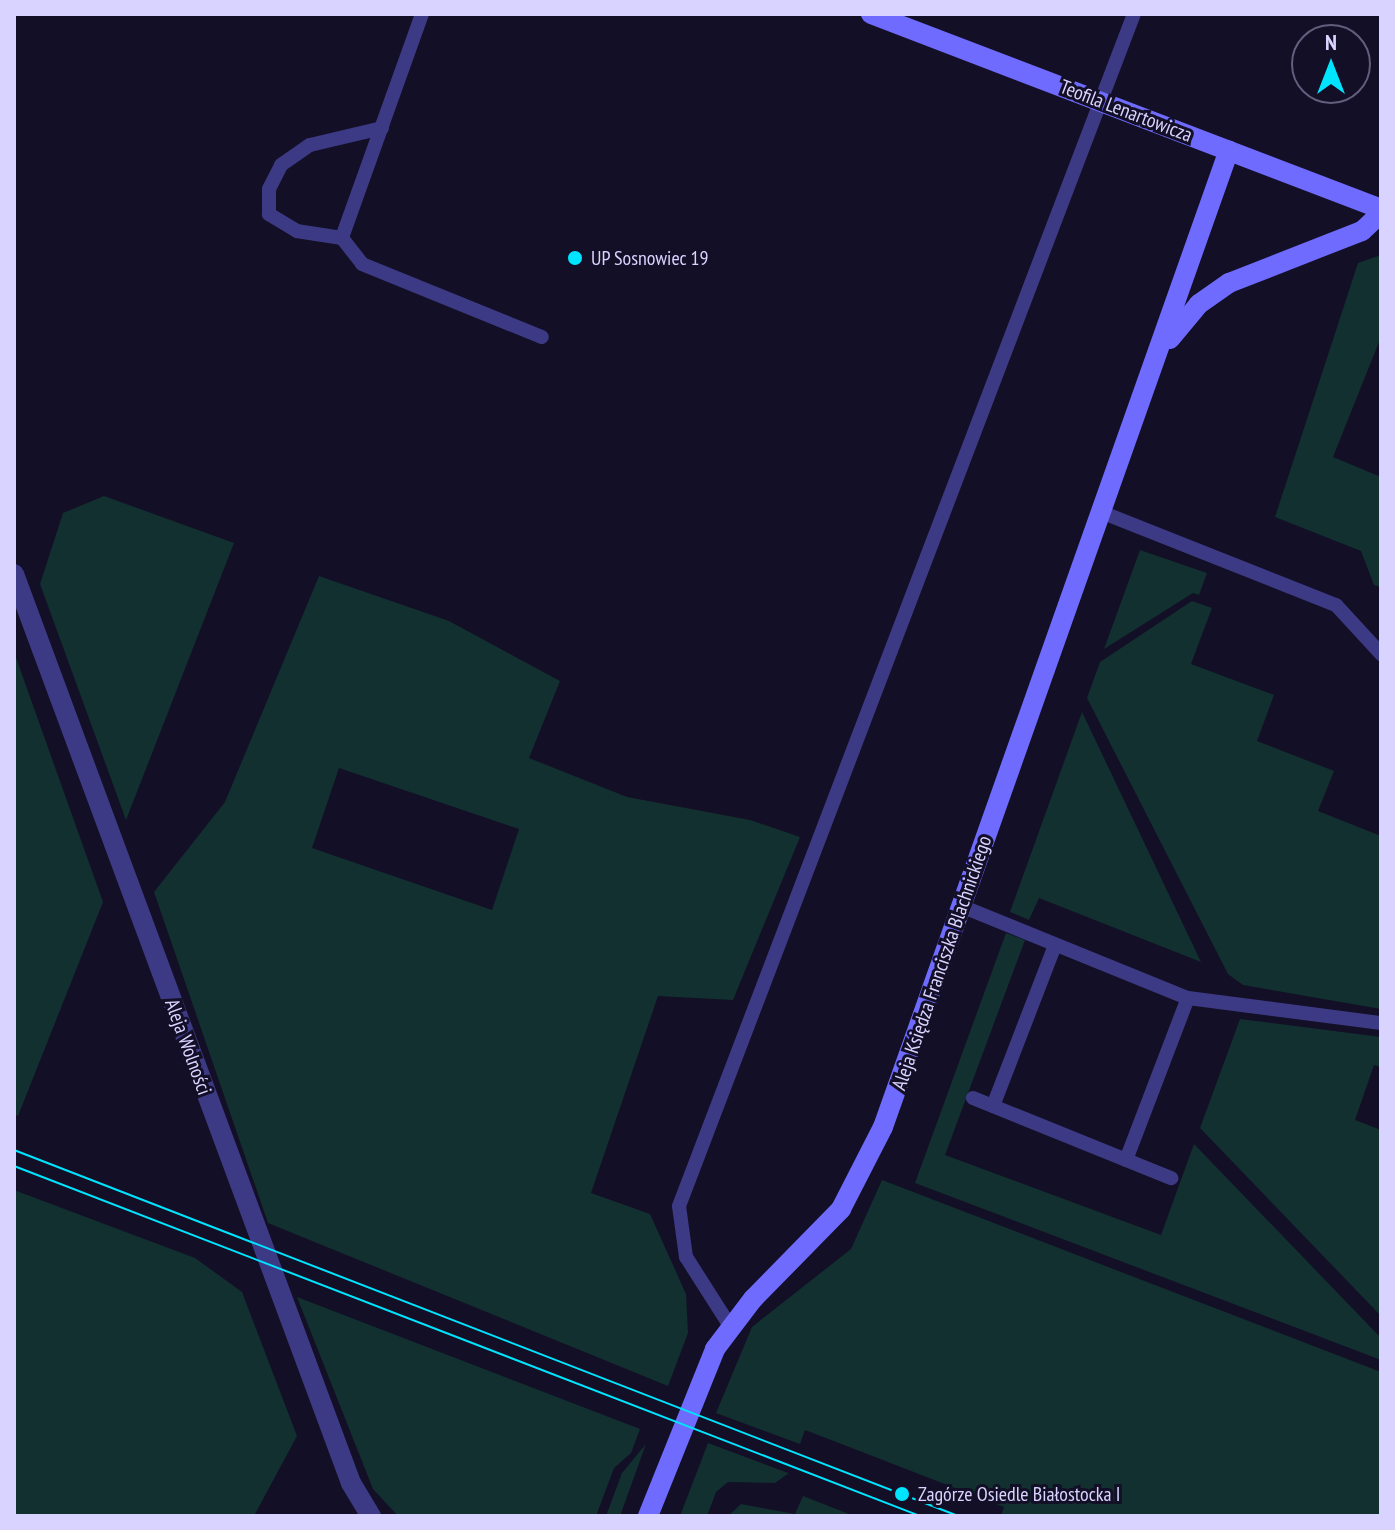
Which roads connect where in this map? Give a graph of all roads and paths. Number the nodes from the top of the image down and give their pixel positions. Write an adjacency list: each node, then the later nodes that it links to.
1 (422, 14): 5 (lane)
2 (871, 14): 4 (street, Teofila Lenartowicza)
3 (1134, 14): 4 (lane)
4 (1098, 100): 6 (street, Teofila Lenartowicza); 22 (lane)
5 (382, 128): 8 (lane); 8 (lane)
6 (1229, 150): 7 (street, Teofila Lenartowicza); 10 (street, Aleja Księdza Franciszka Blachnickiego)
7 (1381, 211): 10 (street, Aleja Księdza Franciszka Blachnickiego)
8 (342, 238): 9 (lane)
9 (542, 337)
10 (1153, 365): 11 (street, Aleja Księdza Franciszka Blachnickiego)
11 (1101, 512): 13 (lane); 14 (street, Aleja Księdza Franciszka Blachnickiego)
12 (14, 574): 23 (street, Aleja Wolności)
13 (1381, 654)
14 (961, 906): 15 (lane); 22 (street, Aleja Księdza Franciszka Blachnickiego)
15 (1055, 945): 16 (lane); 19 (lane)
16 (1188, 998): 17 (lane); 20 (lane)
17 (1381, 1023)
18 (973, 1098): 19 (lane)
19 (993, 1106): 20 (lane)
20 (1126, 1160): 21 (lane)
21 (1171, 1178)
22 (730, 1326): 24 (street, Aleja Księdza Franciszka Blachnickiego)
23 (371, 1516)
24 (648, 1516)

